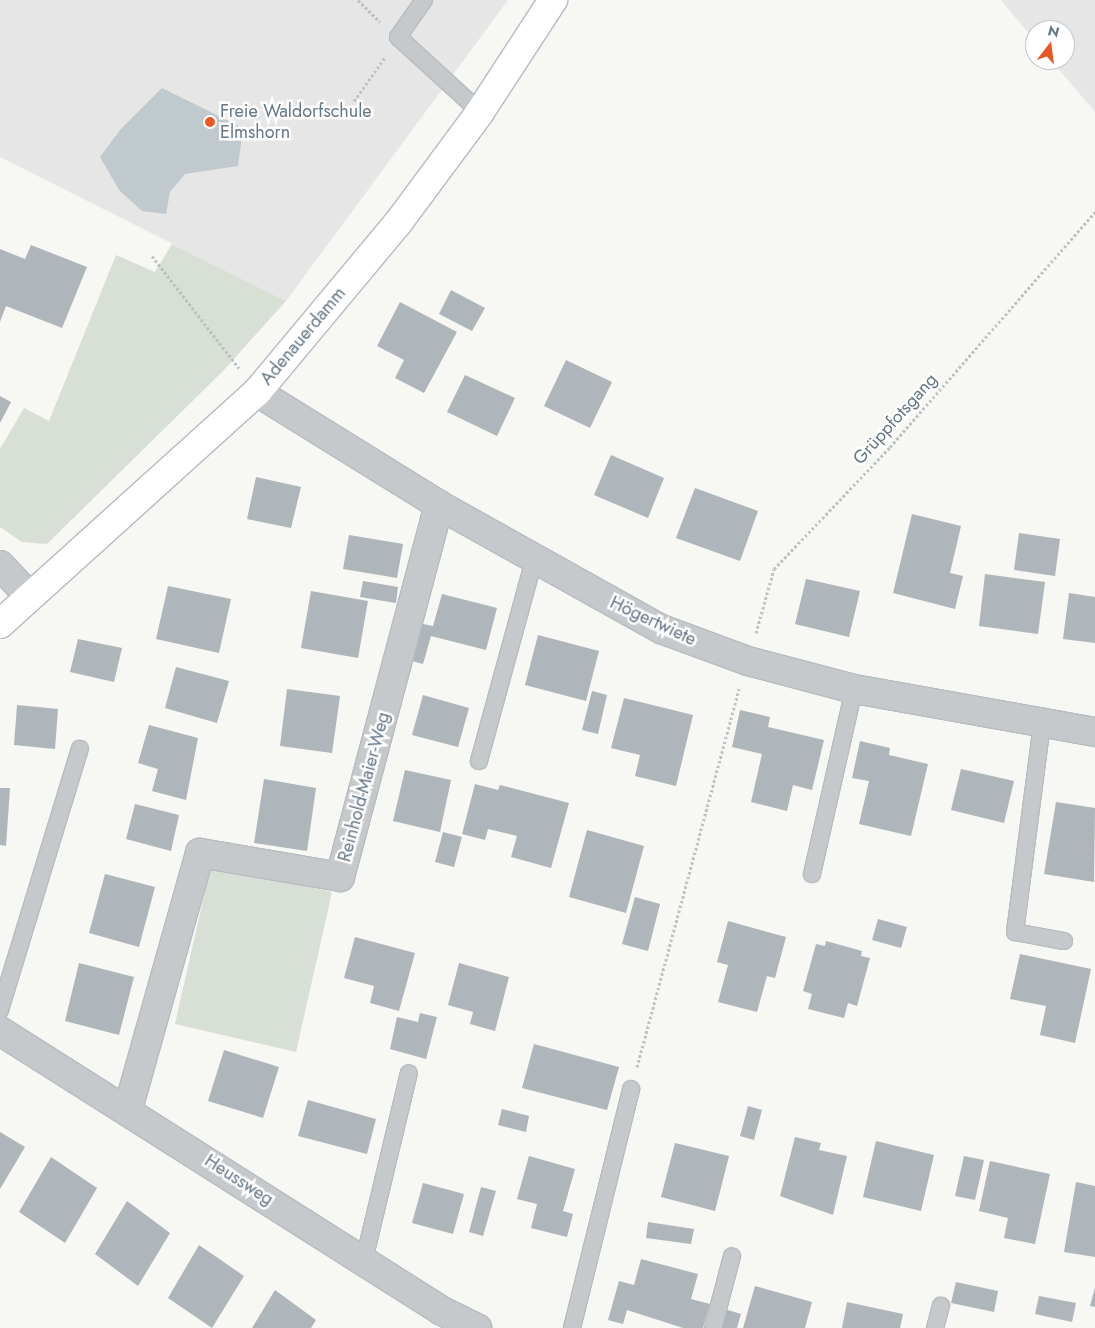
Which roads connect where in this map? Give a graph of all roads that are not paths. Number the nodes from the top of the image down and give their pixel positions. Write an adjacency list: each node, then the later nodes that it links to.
1 (424, 0): 3 (lane)
2 (553, 0): 3 (street, Adenauerdamm)
3 (480, 112): 4 (street, Adenauerdamm)
4 (257, 392): 5 (street, Högertwiete); 8 (street, Adenauerdamm)
5 (439, 505): 6 (street, Högertwiete); 21 (street, Reinhold-Maier-Weg)
6 (534, 560): 10 (street, Högertwiete); 14 (lane)
7 (0, 565): 8 (street)
8 (29, 596): 9 (street, Adenauerdamm)
9 (0, 624)
10 (854, 689): 11 (street, Högertwiete); 15 (lane)
11 (1042, 724): 12 (street, Högertwiete); 16 (lane)
12 (1095, 732)
13 (80, 749): 17 (lane)
14 (479, 761)
15 (812, 874)
16 (1064, 941)
17 (0, 1010)
18 (0, 1031): 21 (street, Heussweg)
19 (409, 1073): 23 (lane)
20 (631, 1088): 26 (lane)
21 (128, 1109): 23 (street, Heussweg)
22 (732, 1256): 27 (lane)
23 (364, 1260): 25 (street, Heussweg)
24 (941, 1306): 28 (lane)
25 (477, 1328)
26 (572, 1328)
27 (713, 1328)
28 (935, 1328)

